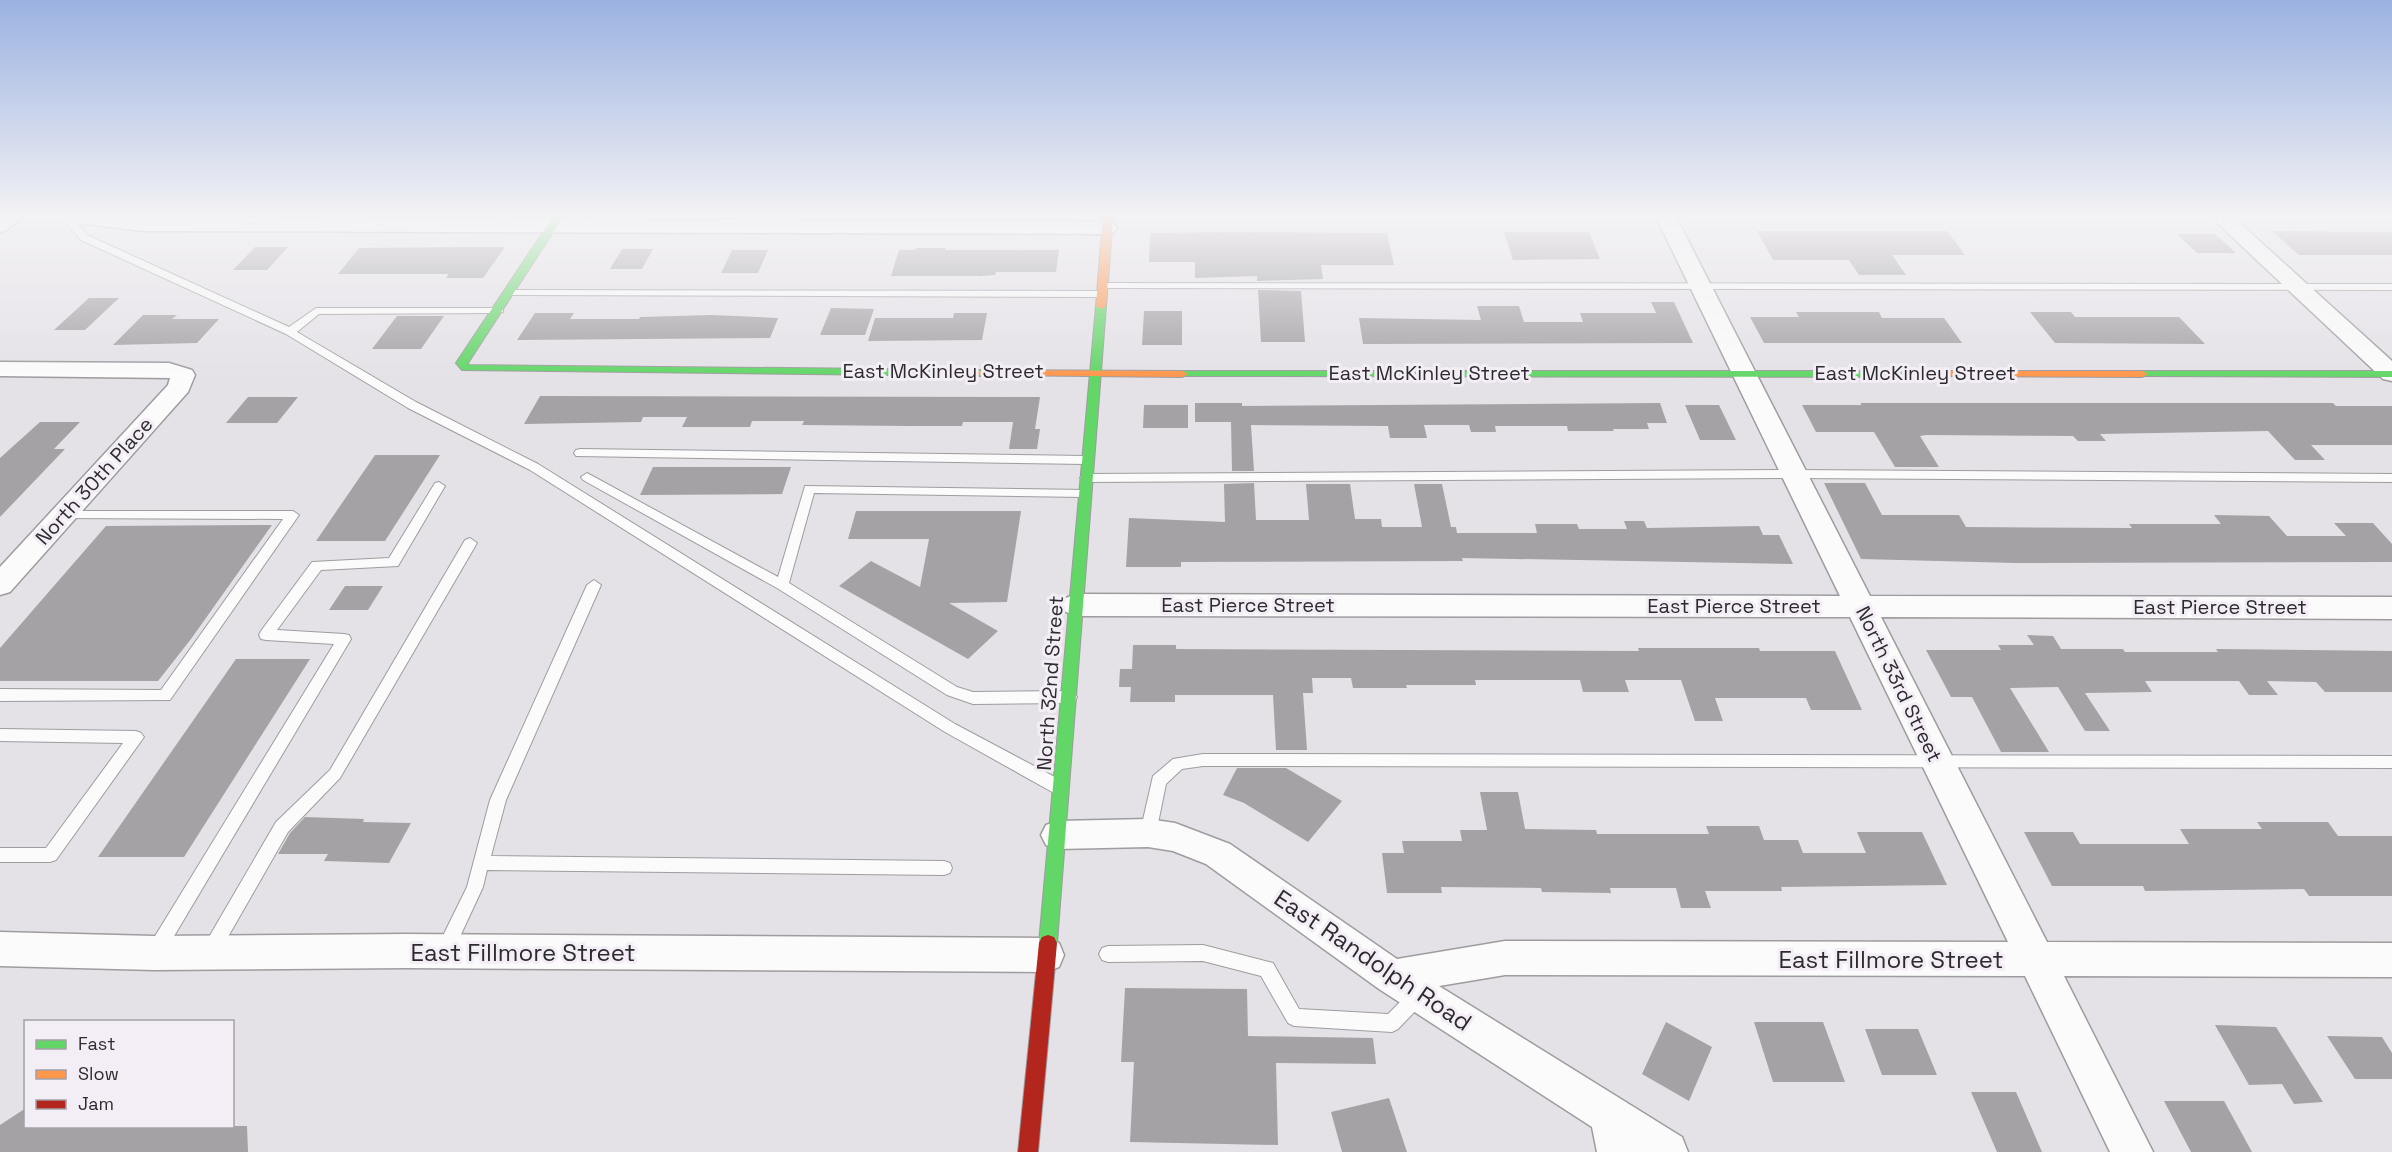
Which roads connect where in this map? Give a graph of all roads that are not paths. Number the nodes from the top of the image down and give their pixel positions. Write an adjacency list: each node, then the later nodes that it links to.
1 (158, 271): 12 (lane)
2 (524, 271): 10 (street)
3 (1103, 271): 9 (street, North 32nd Street)
4 (1693, 271): 6 (street, North 33rd Street)
5 (2280, 271): 7 (street)
6 (1700, 285): 7 (lane); 9 (lane); 15 (street, North 33rd Street)
7 (2298, 287): 8 (lane); 16 (street)
8 (2392, 287)
9 (1101, 290): 10 (lane); 14 (street, North 32nd Street)
10 (510, 293): 11 (street)
11 (499, 310): 12 (lane); 14 (street, East McKinley Street)
12 (290, 332): 38 (lane)
13 (3, 372): 25 (street, North 30th Place)
14 (1094, 373): 15 (street, East McKinley Street); 18 (street, North 32nd Street)
15 (1743, 373): 16 (street, East McKinley Street); 19 (street, North 33rd Street)
16 (2392, 374)
17 (580, 453): 18 (lane)
18 (1087, 459): 21 (street, North 32nd Street)
19 (1793, 474): 21 (lane); 22 (lane); 31 (street, North 33rd Street)
20 (586, 477): 29 (lane)
21 (1086, 478): 24 (street, North 32nd Street)
22 (2392, 478)
23 (439, 486): 47 (lane)
24 (1084, 493): 29 (lane); 30 (street, North 32nd Street)
25 (63, 515): 27 (street, North 30th Place); 33 (lane)
26 (470, 543): 46 (lane)
27 (0, 585)
28 (594, 585): 42 (lane)
29 (782, 585): 34 (lane)
30 (1076, 605): 31 (street, East Pierce Street); 34 (street, North 32nd Street)
31 (1861, 606): 32 (street, East Pierce Street); 36 (street, North 33rd Street)
32 (2392, 608)
33 (0, 695)
34 (1070, 697): 38 (street, North 32nd Street)
35 (0, 736): 41 (lane)
36 (1937, 761): 37 (lane); 39 (lane); 50 (street, North 33rd Street)
37 (2392, 762)
38 (1062, 789): 40 (street, North 32nd Street)
39 (1148, 833): 40 (street, East Randolph Road); 52 (street, East Randolph Road)
40 (1058, 835): 49 (street, North 32nd Street)
41 (0, 855)
42 (481, 863): 43 (lane); 45 (lane)
43 (944, 868)
44 (0, 949): 47 (street, East Fillmore Street)
45 (444, 951): 46 (street, East Fillmore Street); 49 (street, East Fillmore Street)
46 (210, 952): 47 (street, East Fillmore Street)
47 (154, 953)
48 (1108, 954): 52 (lane)
49 (1046, 955): 54 (street, North 32nd Street)
50 (2036, 959): 51 (street, East Fillmore Street); 52 (street, East Fillmore Street); 56 (street, North 33rd Street)
51 (2392, 960)
52 (1406, 986): 53 (street, East Randolph Road)
53 (1614, 1134): 55 (street, East Randolph Road)
54 (1028, 1152)
55 (1667, 1152)
56 (2132, 1152)

